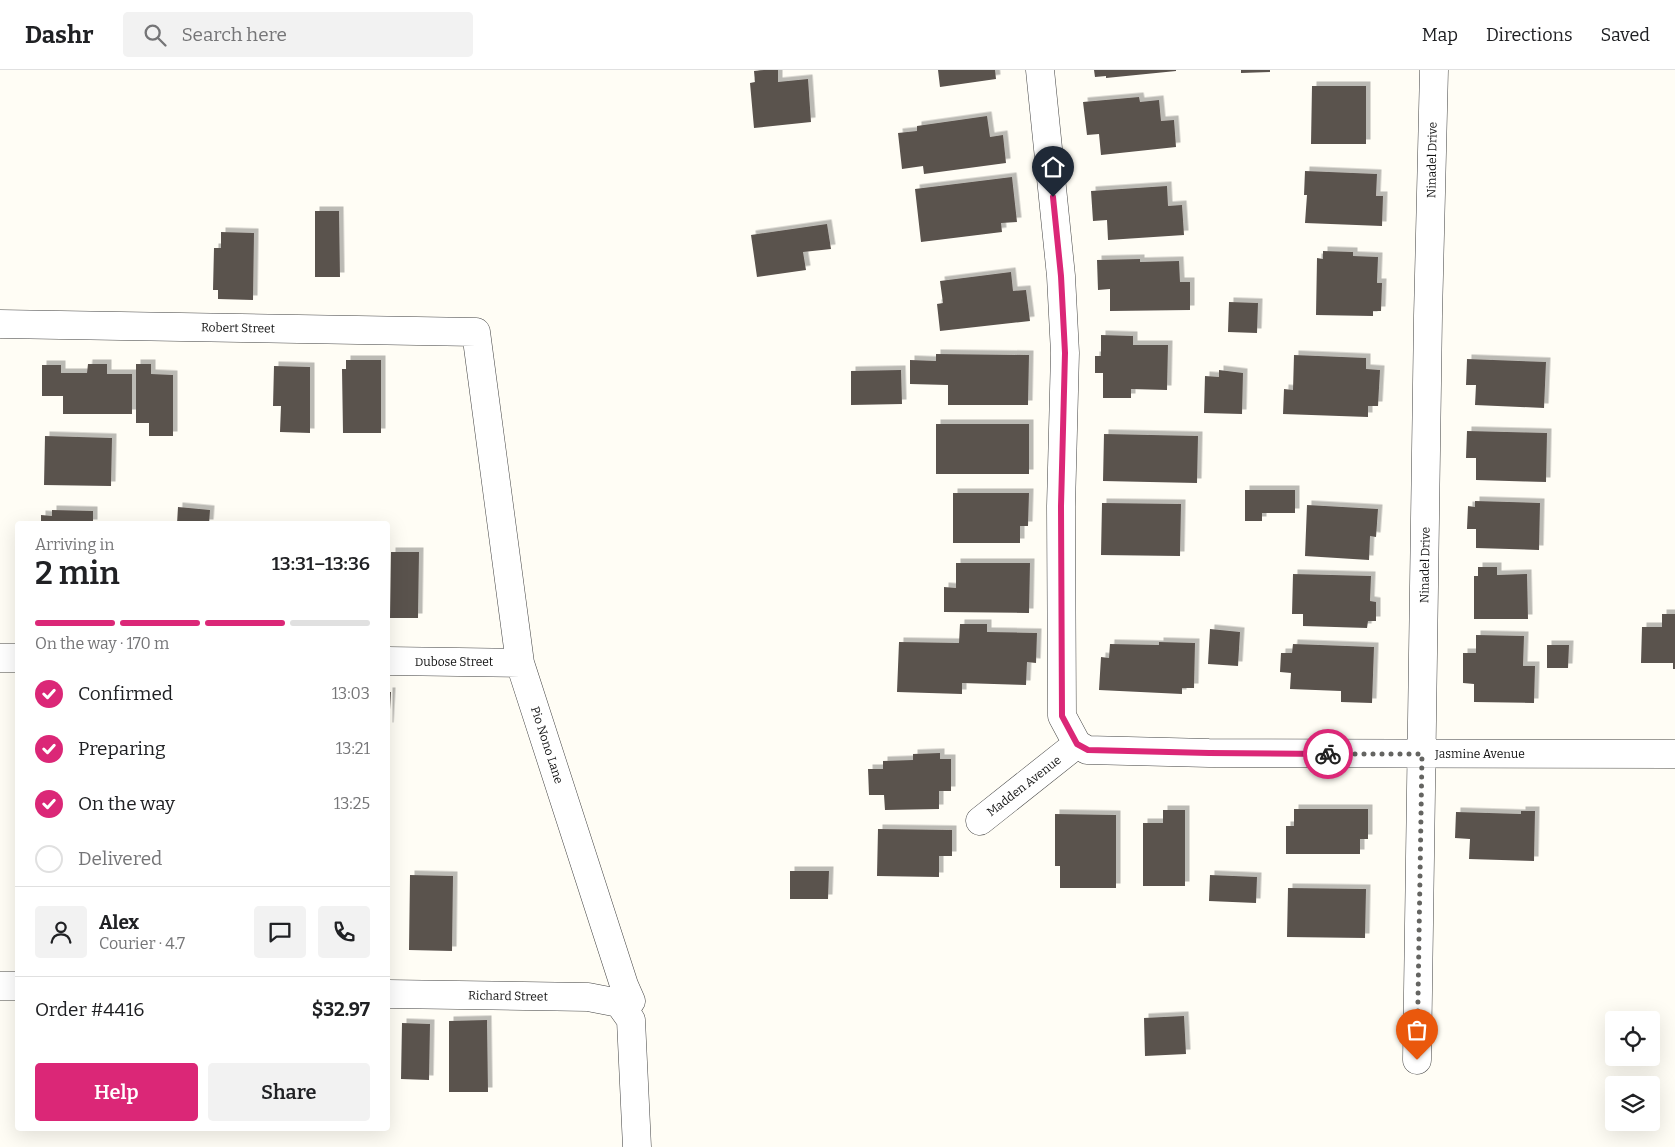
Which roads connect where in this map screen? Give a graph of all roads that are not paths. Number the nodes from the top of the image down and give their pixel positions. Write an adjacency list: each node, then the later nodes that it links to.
1 (1040, 70): 9 (street)
2 (1434, 70): 10 (street, Ninadel Drive)
3 (0, 324): 4 (street, Robert Street)
4 (476, 332): 8 (street, Pio Nono Lane)
5 (0, 658): 6 (street)
6 (15, 658)
7 (390, 662): 8 (street, Dubose Street)
8 (520, 663): 16 (street, Pio Nono Lane)
9 (1077, 744): 10 (street, Jasmine Avenue); 12 (street, Madden Avenue)
10 (1422, 754): 11 (street, Jasmine Avenue); 17 (street, Ninadel Drive)
11 (1675, 754)
12 (980, 821)
13 (0, 986): 14 (street)
14 (15, 986)
15 (390, 994): 16 (street, Richard Street)
16 (624, 1010): 18 (street, Pio Nono Lane)
17 (1417, 1060)
18 (637, 1147)

